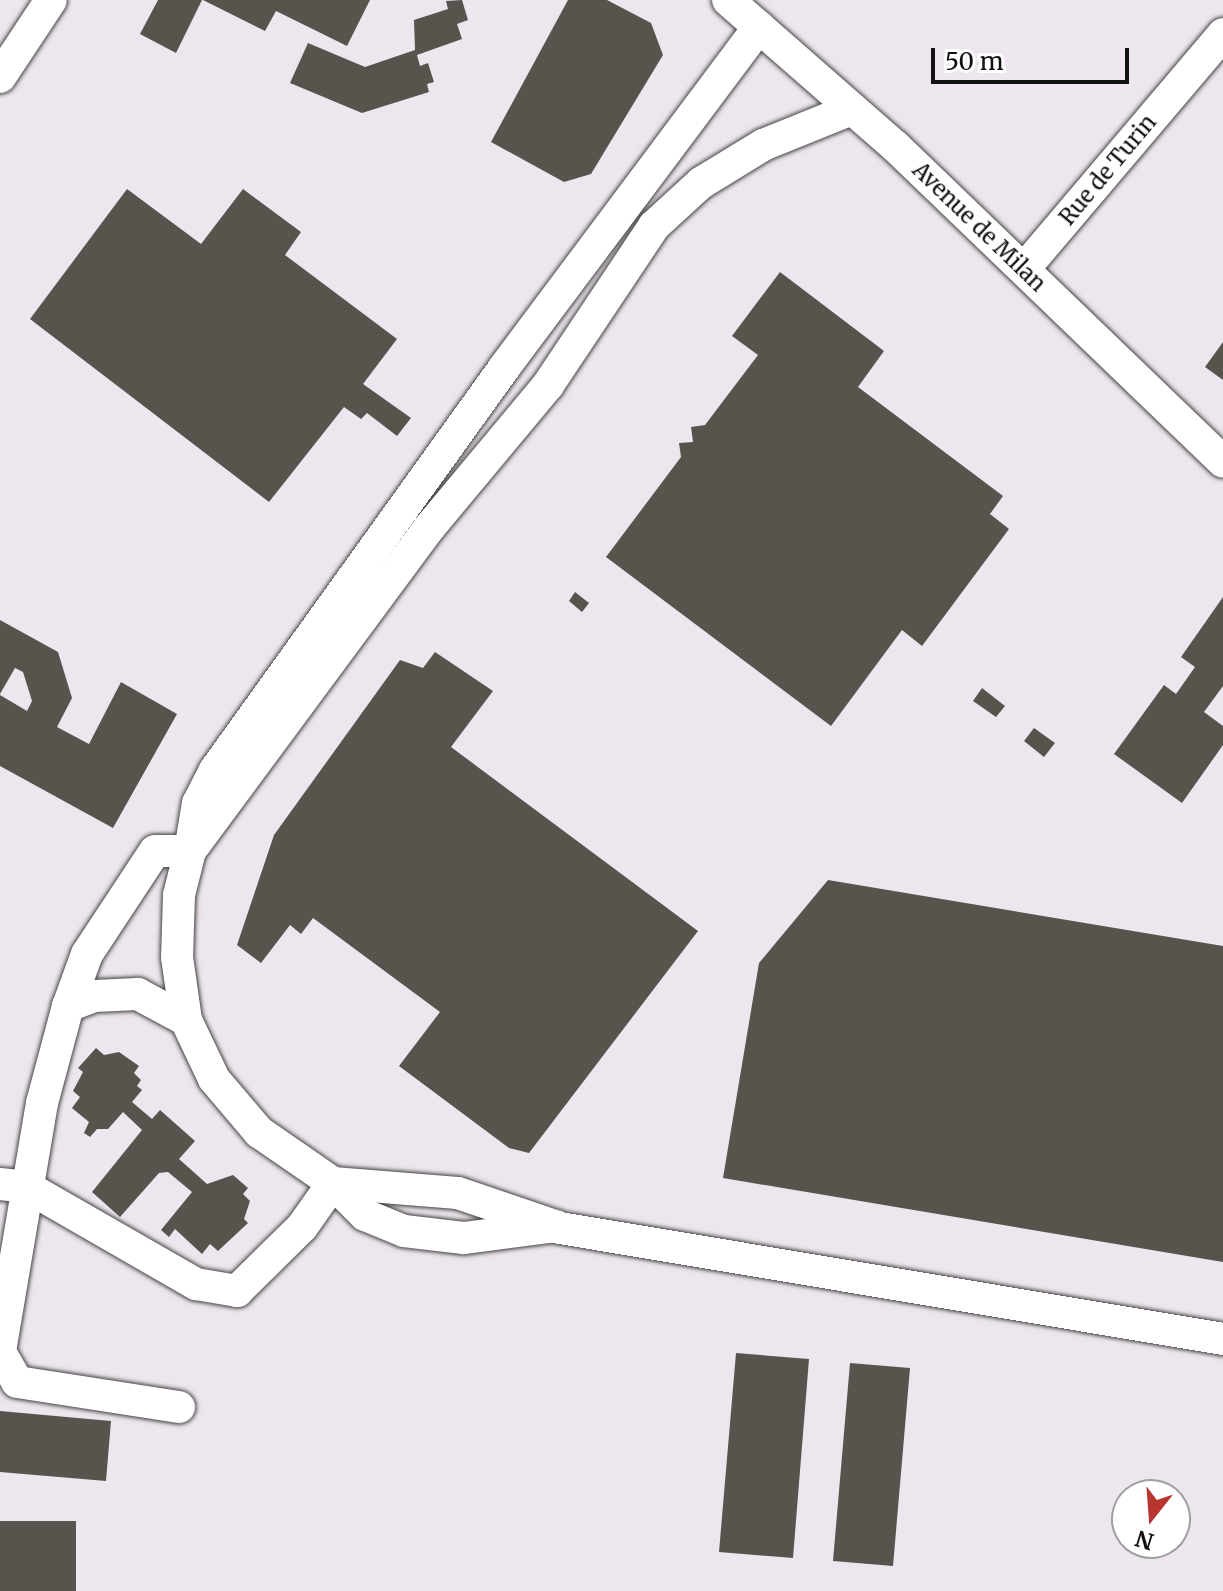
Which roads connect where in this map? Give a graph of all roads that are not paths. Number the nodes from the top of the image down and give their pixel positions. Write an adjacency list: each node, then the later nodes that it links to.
1 (51, 0): 5 (street)
2 (728, 0): 3 (street, Avenue de Milan)
3 (759, 27): 6 (street, Avenue de Milan); 9 (street)
4 (1223, 34): 7 (street, Rue de Turin)
5 (0, 77)
6 (852, 109): 7 (street, Avenue de Milan); 9 (street)
7 (1024, 269): 8 (street, Avenue de Milan)
8 (1223, 462)
9 (190, 851): 10 (street); 11 (street)
10 (68, 1006): 11 (street); 13 (street)
11 (186, 1020): 12 (street)
12 (333, 1183): 13 (street); 14 (street); 14 (street)
13 (13, 1186): 16 (street)
14 (556, 1226): 15 (street)
15 (1223, 1339)
16 (179, 1407)

